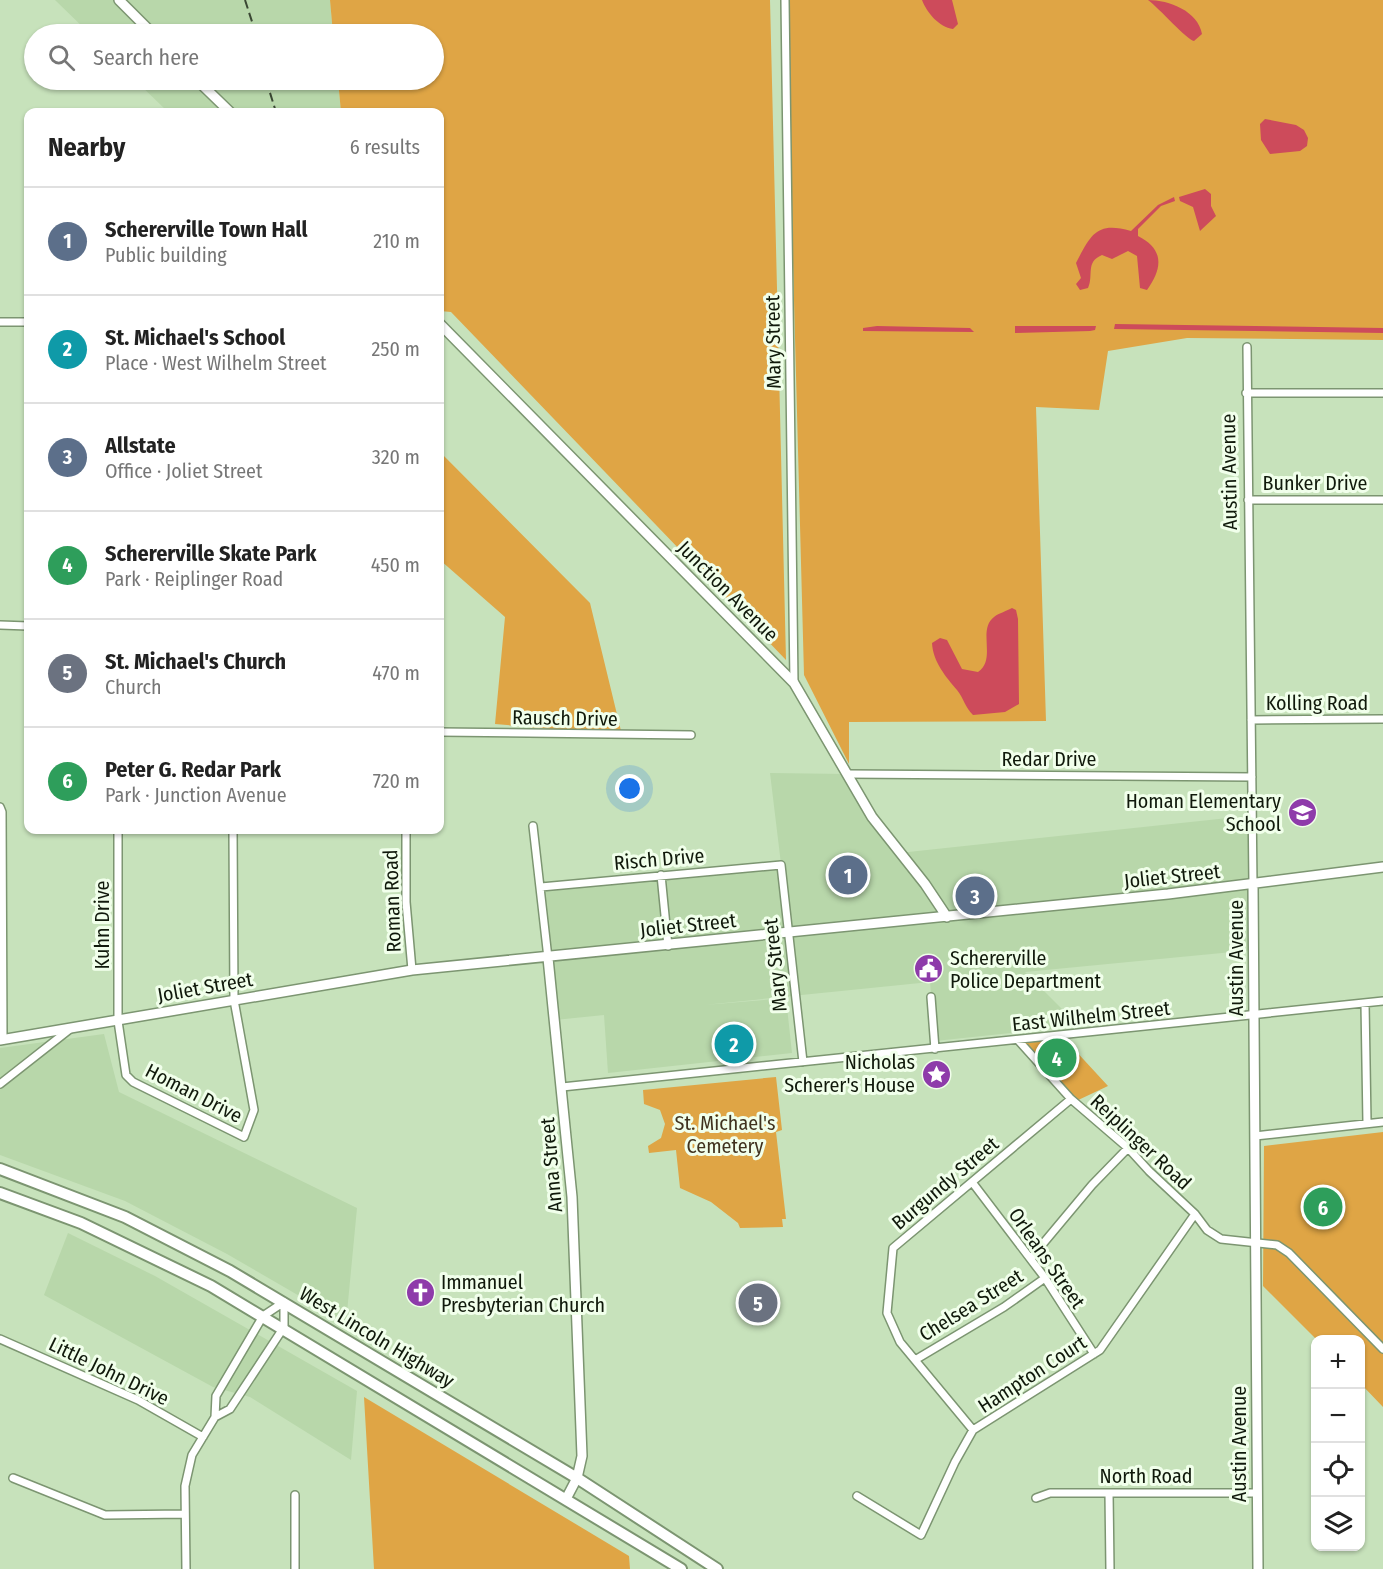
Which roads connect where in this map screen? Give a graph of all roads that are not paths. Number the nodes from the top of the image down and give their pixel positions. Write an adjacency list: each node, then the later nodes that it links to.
1 (119, 0): 3 (street)
2 (785, 0): 16 (street, Mary Street)
3 (143, 24)
4 (207, 90): 5 (street)
5 (226, 108)
6 (0, 322): 7 (street)
7 (24, 322)
8 (444, 328): 16 (street, Junction Avenue)
9 (1247, 347): 10 (street, Austin Avenue)
10 (1246, 393): 11 (street); 12 (street, Austin Avenue)
11 (1383, 393)
12 (1248, 500): 13 (street, Bunker Drive); 18 (street, Austin Avenue)
13 (1383, 500)
14 (0, 625): 15 (street)
15 (24, 626)
16 (794, 683): 21 (street, Junction Avenue)
17 (1383, 719): 18 (street, Kolling Road)
18 (1251, 720): 22 (street, Austin Avenue)
19 (444, 732): 20 (street, Rausch Drive)
20 (691, 735)
21 (847, 774): 22 (street, Redar Drive); 33 (street, Junction Avenue)
22 (1252, 777): 31 (street, Austin Avenue)
23 (0, 807): 45 (street)
24 (533, 826): 32 (street, Anna Street)
25 (118, 834): 43 (street, Kuhn Drive)
26 (233, 834): 39 (street, Homan Drive)
27 (406, 834): 37 (street, Roman Road)
28 (781, 865): 30 (street, Risch Drive); 34 (street, Mary Street)
29 (1383, 867): 31 (street, Joliet Street)
30 (661, 875): 32 (street, Risch Drive); 35 (street)
31 (1253, 885): 33 (street, Joliet Street); 42 (street, Austin Avenue)
32 (541, 887): 36 (street, Anna Street)
33 (947, 917): 34 (street, Joliet Street)
34 (788, 933): 35 (street, Joliet Street); 48 (street, Mary Street)
35 (668, 946): 36 (street, Joliet Street)
36 (548, 958): 37 (street, Joliet Street); 50 (street, Anna Street)
37 (412, 970): 39 (street, Joliet Street)
38 (931, 997): 47 (street)
39 (234, 1000): 43 (street, Joliet Street); 43 (street, Homan Drive)
40 (1383, 1001): 41 (street, East Wilhelm Street)
41 (1365, 1003): 42 (street, East Wilhelm Street); 53 (street)
42 (1254, 1015): 46 (street, East Wilhelm Street); 54 (street, Austin Avenue)
43 (118, 1021): 44 (street, Joliet Street)
44 (70, 1029): 45 (street, Joliet Street); 49 (street)
45 (1, 1040)
46 (1018, 1040): 47 (street, East Wilhelm Street); 51 (street, Reiplinger Road)
47 (936, 1049): 48 (street, East Wilhelm Street)
48 (803, 1062): 50 (street, East Wilhelm Street)
49 (0, 1084)
50 (562, 1087): 74 (street, Anna Street)
51 (1071, 1099): 55 (street, Reiplinger Road); 57 (street, Burgundy Street)
52 (1383, 1122): 53 (street)
53 (1367, 1123): 54 (street)
54 (1255, 1136): 60 (street, Austin Avenue)
55 (1128, 1148): 59 (street, Reiplinger Road); 61 (street, Chelsea Street)
56 (0, 1169): 63 (main road, West Lincoln Highway)
57 (972, 1182): 61 (street, Orleans Street); 69 (street, Burgundy Street)
58 (0, 1193): 64 (main road, West Lincoln Highway)
59 (1195, 1214): 60 (street, Reiplinger Road); 68 (street, Hampton Court)
60 (1256, 1243): 67 (street); 76 (street, Austin Avenue)
61 (1031, 1258): 62 (street, Orleans Street)
62 (1045, 1278): 68 (street, Orleans Street); 69 (street, Chelsea Street)
63 (284, 1302): 64 (street); 65 (street); 74 (main road, West Lincoln Highway)
64 (263, 1316): 65 (main road, West Lincoln Highway); 70 (street)
65 (284, 1327): 70 (street); 80 (main road, West Lincoln Highway)
66 (0, 1339): 72 (street, Little John Drive)
67 (1383, 1349)
68 (1094, 1354): 71 (street, Hampton Court)
69 (915, 1360): 71 (street, Burgundy Street)
70 (215, 1417): 72 (street)
71 (974, 1430): 78 (street, Hampton Court)
72 (203, 1437): 81 (street)
73 (13, 1478): 81 (street)
74 (577, 1478): 80 (street, Anna Street); 82 (main road, West Lincoln Highway)
75 (1109, 1493): 76 (street, North Road); 79 (street, North Road); 87 (street)
76 (1257, 1493): 88 (street, Austin Avenue)
77 (295, 1495): 84 (street)
78 (856, 1496)
79 (1036, 1498)
80 (566, 1499): 85 (main road, West Lincoln Highway)
81 (185, 1514): 83 (street)
82 (705, 1566): 86 (main road, West Lincoln Highway)
83 (186, 1569)
84 (295, 1569)
85 (681, 1569)
86 (717, 1569)
87 (1110, 1569)
88 (1258, 1569)

